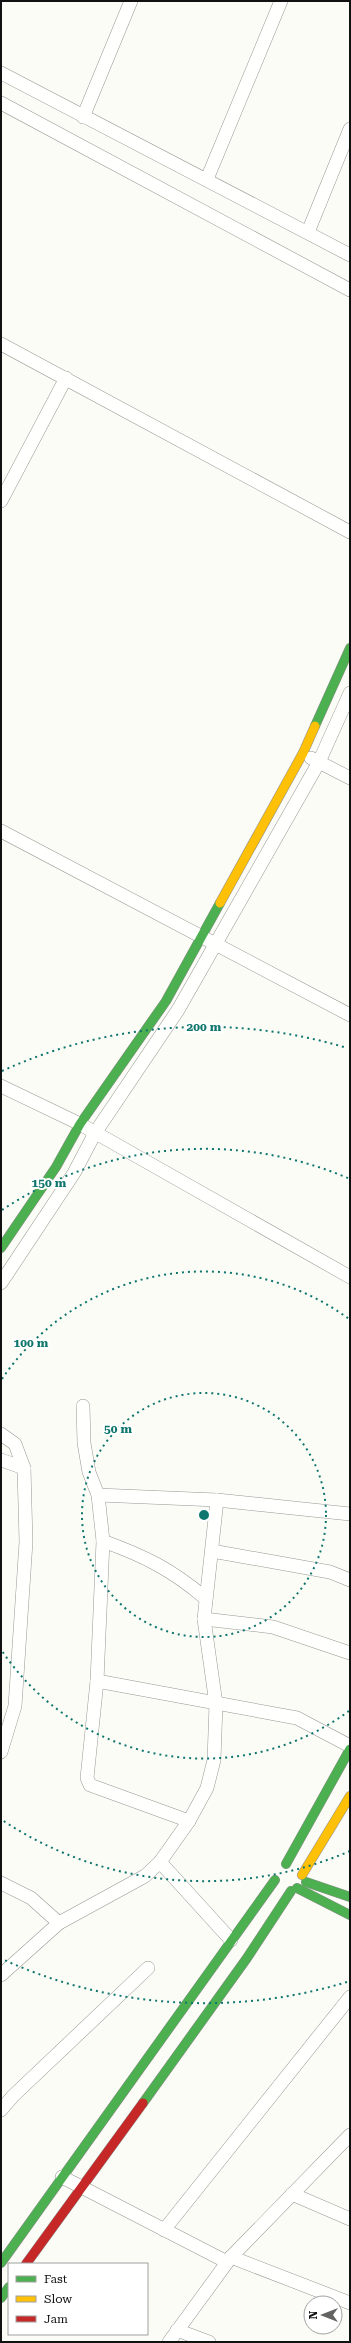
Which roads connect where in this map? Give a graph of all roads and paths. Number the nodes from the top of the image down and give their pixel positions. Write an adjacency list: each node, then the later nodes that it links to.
1 (131, 1): 5 (street)
2 (281, 1): 7 (street)
3 (1, 73): 5 (street)
4 (1, 103): 10 (street)
5 (83, 117): 7 (street)
6 (350, 129): 8 (street)
7 (207, 179): 8 (street)
8 (308, 232): 9 (street)
9 (350, 255)
10 (350, 290)
11 (1, 344): 12 (street)
12 (66, 378): 13 (street); 14 (street)
13 (1, 501)
14 (350, 532)
15 (350, 648): 17 (street)
16 (350, 693): 18 (street)
17 (303, 754): 18 (street); 21 (street)
18 (318, 762): 19 (street); 22 (street)
19 (350, 778)
20 (1, 831): 21 (street)
21 (202, 936): 22 (street); 25 (street)
22 (216, 943): 23 (street); 26 (street)
23 (350, 1015)
24 (1, 1086): 25 (street)
25 (80, 1124): 26 (street); 27 (street)
26 (95, 1132): 28 (street); 29 (street)
27 (1, 1248)
28 (350, 1277)
29 (1, 1283)
30 (83, 1406): 34 (street)
31 (1, 1434): 33 (street)
32 (1, 1460): 33 (street)
33 (24, 1468): 46 (street)
34 (98, 1494): 35 (street); 37 (street)
35 (217, 1500): 36 (street); 38 (street)
36 (350, 1514)
37 (103, 1541): 40 (street); 43 (street)
38 (212, 1551): 39 (street); 40 (street)
39 (350, 1580)
40 (204, 1598): 41 (street)
41 (204, 1619): 42 (street); 44 (street)
42 (350, 1653)
43 (97, 1681): 44 (street); 48 (street)
44 (216, 1704): 45 (street); 48 (street)
45 (350, 1747): 50 (street)
46 (1, 1750)
47 (350, 1796): 52 (street)
48 (189, 1821): 49 (street)
49 (160, 1862): 55 (street); 56 (street)
50 (279, 1871): 52 (street); 52 (street); 56 (street)
51 (1, 1883): 55 (street)
52 (298, 1884): 53 (street); 54 (street); 63 (street)
53 (350, 1896)
54 (350, 1915)
55 (59, 1923): 58 (street)
56 (231, 1940): 62 (street)
57 (148, 1968): 60 (street)
58 (1, 1975)
59 (350, 1997): 66 (street)
60 (1, 2110)
61 (350, 2136): 64 (street)
62 (62, 2177): 63 (street); 68 (street)
63 (81, 2187): 66 (street); 69 (street)
64 (292, 2194): 65 (street); 67 (street)
65 (350, 2219)
66 (164, 2230): 67 (street)
67 (229, 2259): 72 (street); 73 (street)
68 (1, 2263)
69 (27, 2263)
70 (8, 2288): 71 (street)
71 (1, 2298)
72 (350, 2303)
73 (178, 2330): 74 (street); 75 (street)
74 (169, 2342)
75 (209, 2342)

